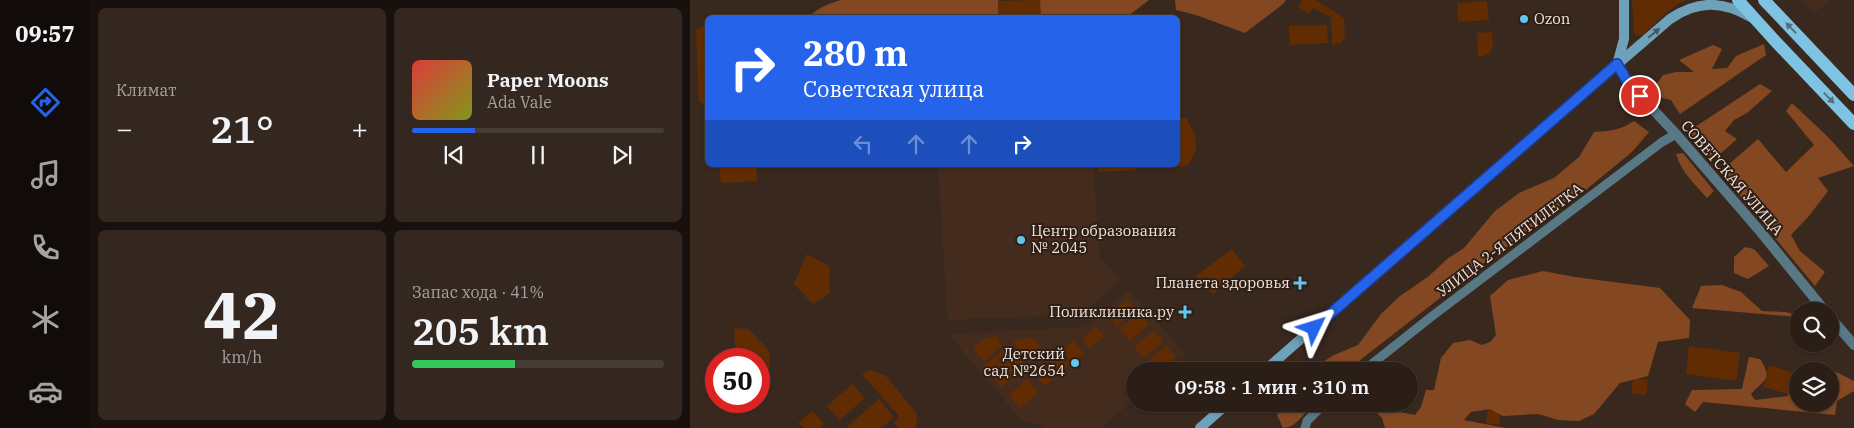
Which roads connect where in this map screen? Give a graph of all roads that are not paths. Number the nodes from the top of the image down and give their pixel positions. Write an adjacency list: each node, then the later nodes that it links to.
1 (1624, 0): 5 (main road)
2 (1738, 0): 4 (main road)
3 (1764, 0): 6 (main road, one-way to 3)
4 (1754, 19): 5 (main road, one-way to 4); 7 (main road, one-way to 7)
5 (1617, 64): 8 (street, СОВЕТСКАЯ УЛИЦА); 12 (main road)
6 (1854, 95)
7 (1854, 124)
8 (1676, 134): 9 (street, СОВЕТСКАЯ УЛИЦА); 13 (street, УЛИЦА 2-Я ПЯТИЛЕТКА)
9 (1818, 302)
10 (1839, 328): 11 (street)
11 (1854, 345)
12 (1274, 362)
13 (1374, 362)
14 (1218, 412): 16 (main road)
15 (1314, 412): 17 (street)
16 (1200, 428)
17 (1305, 428)

